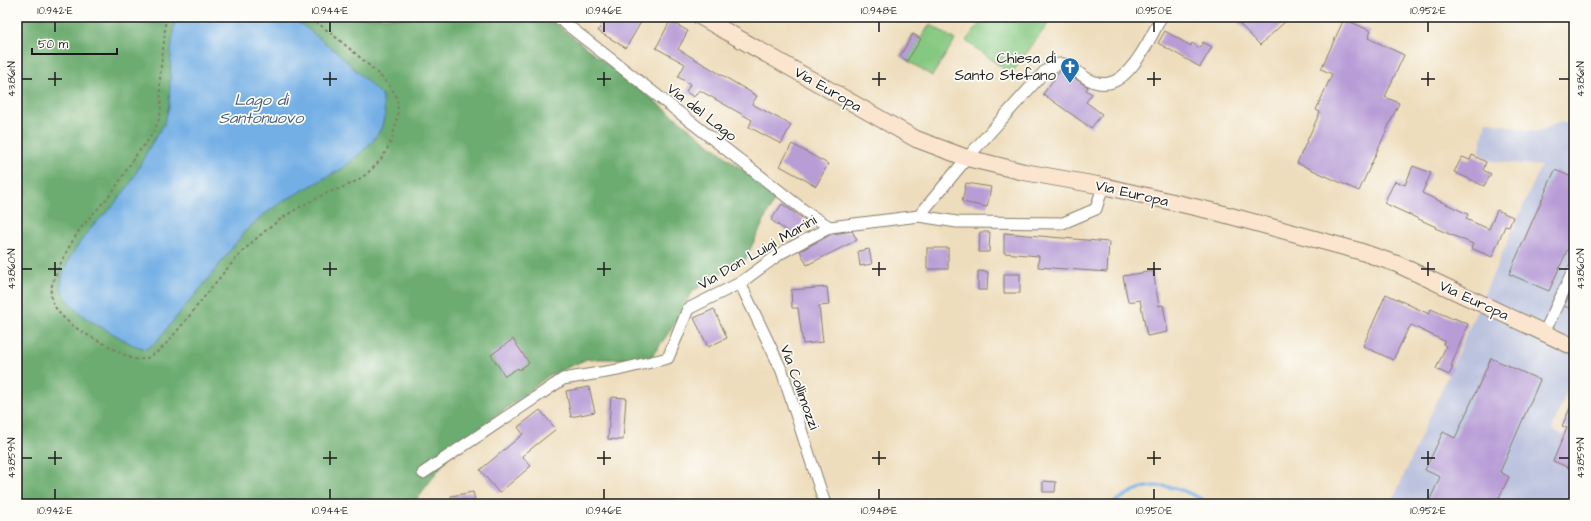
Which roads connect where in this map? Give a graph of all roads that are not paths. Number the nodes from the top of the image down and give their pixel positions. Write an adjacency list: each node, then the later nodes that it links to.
1 (557, 17): 7 (street, Via del Lago)
2 (701, 17): 4 (main road, Via Europa)
3 (1161, 17): 4 (street)
4 (967, 158): 5 (main road, Via Europa); 6 (street)
5 (1103, 186): 6 (street, Via Don Luigi Marini); 10 (main road, Via Europa)
6 (919, 216): 7 (street, Via Don Luigi Marini)
7 (830, 226): 9 (street, Via Don Luigi Marini)
8 (1574, 269): 10 (street)
9 (740, 283): 12 (street, Via Don Luigi Marini); 13 (street, Via Collimozzi)
10 (1544, 333): 11 (main road, Via Europa)
11 (1574, 347)
12 (423, 473)
13 (825, 504)

